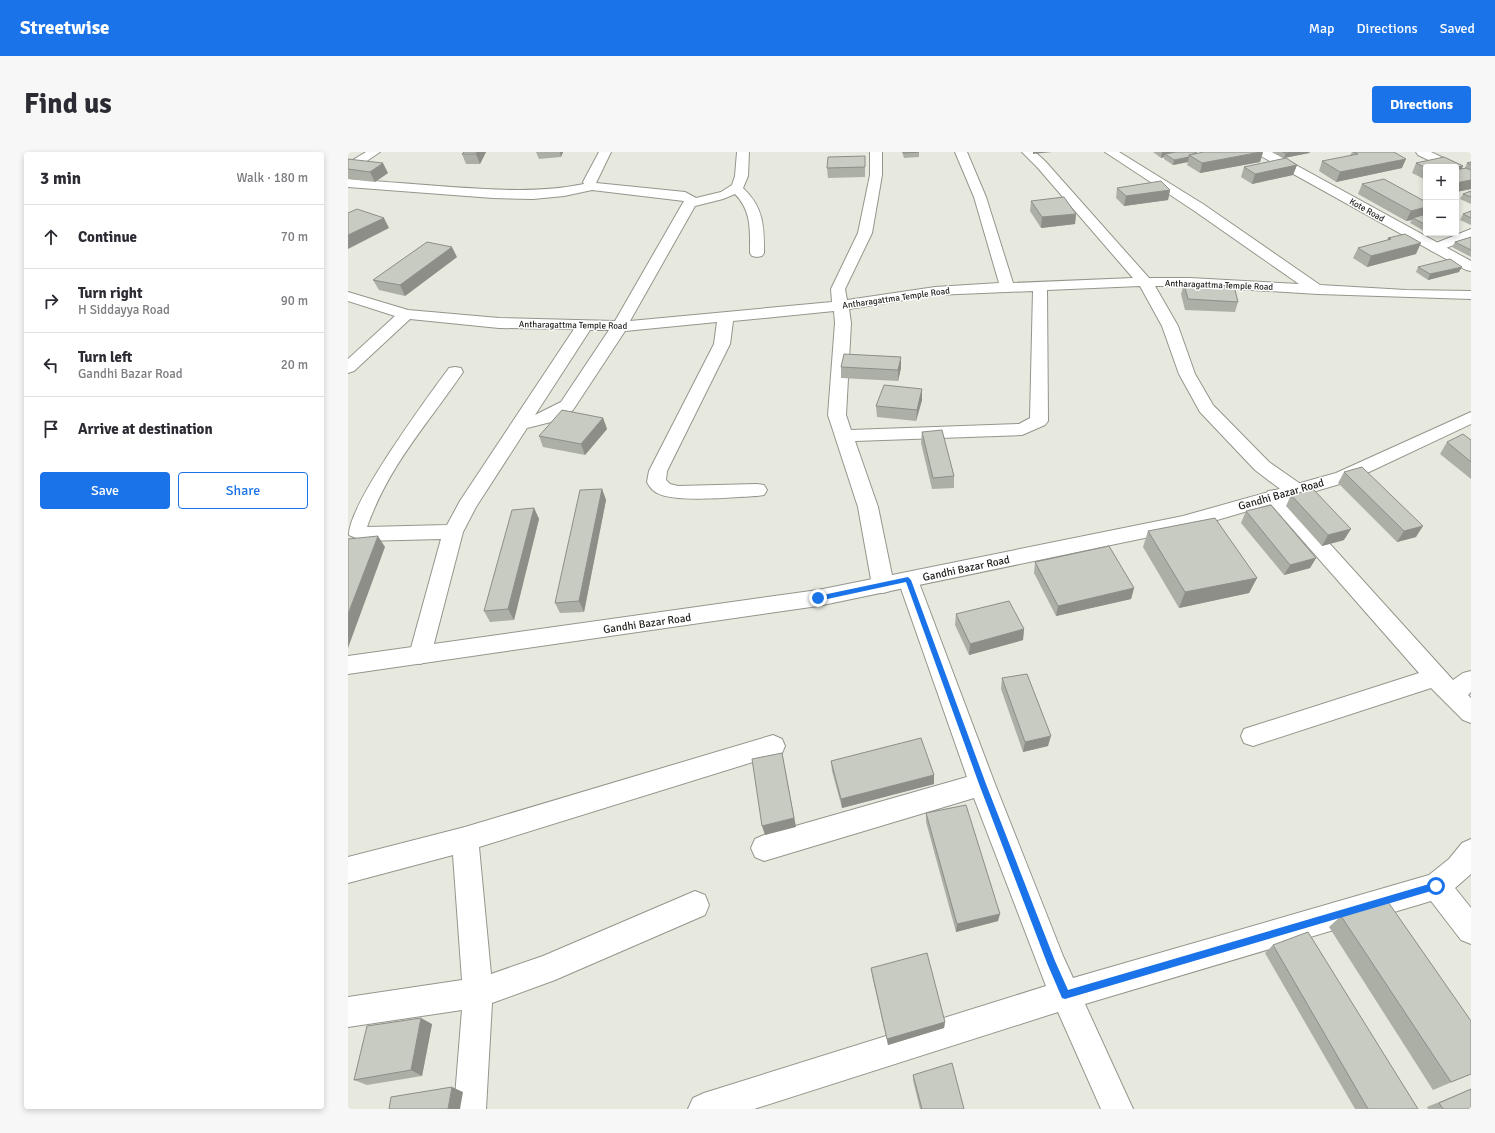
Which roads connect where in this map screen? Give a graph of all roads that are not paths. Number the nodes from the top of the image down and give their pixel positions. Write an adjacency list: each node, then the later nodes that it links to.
1 (374, 152): 11 (street)
2 (605, 152): 13 (street)
3 (743, 152): 14 (street)
4 (876, 152): 26 (street)
5 (961, 152): 22 (street)
6 (1028, 152): 20 (street)
7 (1111, 152): 23 (street)
8 (1263, 152): 17 (street, Kote Road)
9 (1422, 152): 10 (street)
10 (1446, 164)
11 (348, 168)
12 (348, 183): 13 (street)
13 (592, 186): 15 (street)
14 (736, 189): 15 (street); 18 (street)
15 (690, 203): 30 (street)
16 (1471, 233): 17 (street)
17 (1436, 248): 19 (street, Kote Road)
18 (757, 253)
19 (1471, 267)
20 (1145, 282): 21 (street, Antharagattma Temple Road); 23 (street, Antharagattma Temple Road); 37 (street)
21 (1040, 286): 22 (street, Antharagattma Temple Road); 35 (street)
22 (1007, 287): 26 (street, Antharagattma Temple Road)
23 (1318, 290): 24 (street, Antharagattma Temple Road)
24 (1471, 295)
25 (348, 296): 27 (street, Antharagattma Temple Road)
26 (841, 306): 28 (street, Antharagattma Temple Road); 35 (street)
27 (406, 314): 29 (street, Antharagattma Temple Road); 31 (street)
28 (726, 317): 30 (street, Antharagattma Temple Road); 36 (street)
29 (585, 325): 30 (street, Antharagattma Temple Road); 34 (street)
30 (620, 326): 34 (street)
31 (348, 368)
32 (455, 372): 38 (street)
33 (1471, 417): 37 (street, Gandhi Bazar Road)
34 (520, 424): 38 (street)
35 (844, 436): 40 (street)
36 (757, 490)
37 (1285, 493): 39 (street, Gandhi Bazar Road); 43 (street)
38 (453, 532): 41 (street)
39 (908, 580): 40 (street, Gandhi Bazar Road); 49 (street)
40 (883, 585): 41 (street, Gandhi Bazar Road)
41 (420, 655): 42 (street, Gandhi Bazar Road)
42 (348, 665)
43 (1436, 677): 45 (street); 47 (street)
44 (1471, 680): 45 (street)
45 (1451, 694): 46 (street)
46 (1471, 713)
47 (1252, 736)
48 (773, 746): 50 (street)
49 (982, 784): 51 (street); 58 (street)
50 (466, 840): 53 (street); 57 (street)
51 (764, 848)
52 (1471, 852): 54 (street)
53 (348, 870)
54 (1436, 886): 56 (street); 58 (street)
55 (695, 905): 57 (street)
56 (1471, 930)
57 (478, 993): 59 (street); 60 (street)
58 (1065, 995): 61 (street); 62 (street)
59 (348, 1012)
60 (470, 1109)
61 (704, 1109)
62 (1117, 1109)

